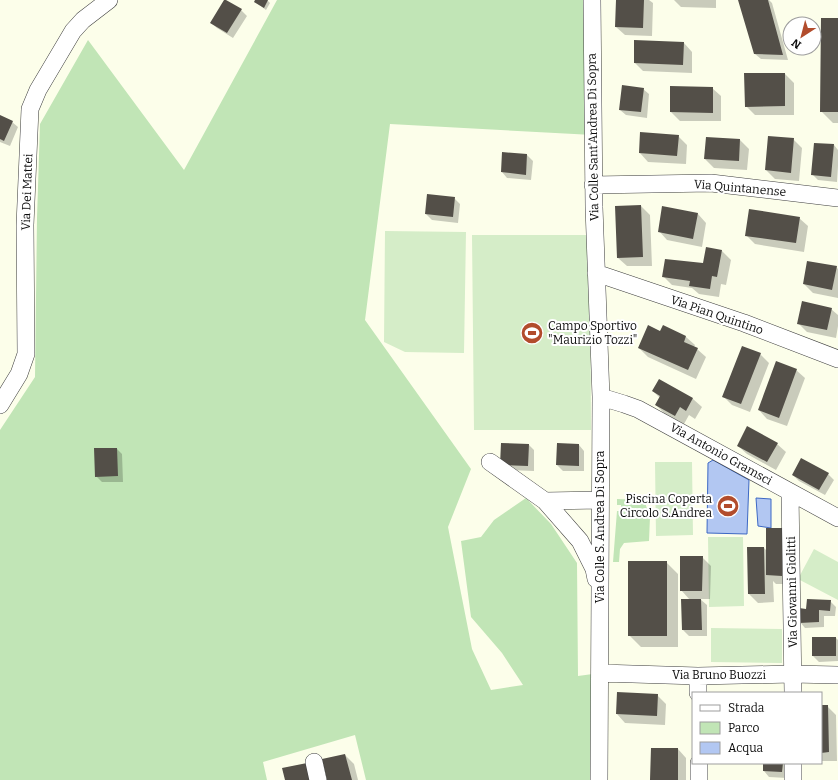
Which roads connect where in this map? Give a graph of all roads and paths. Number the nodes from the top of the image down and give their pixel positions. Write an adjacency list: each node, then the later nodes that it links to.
1 (109, 0): 8 (street, Via Dei Mattei)
2 (592, 0): 3 (street, Via Colle Sant'Andrea Di Sopra)
3 (594, 184): 4 (street, Via Quintanense); 5 (street, Via Colle Sant'Andrea Di Sopra)
4 (838, 198)
5 (596, 273): 6 (street, Via Pian Quintino); 7 (street, Via Colle S. Andrea Di Sopra)
6 (838, 358)
7 (601, 397): 10 (street, Via Antonio Gramsci); 11 (street, Via Colle S. Andrea Di Sopra)
8 (0, 405)
9 (490, 462): 12 (street)
10 (790, 492): 13 (street, Via Antonio Gramsci); 16 (street, Via Giovanni Giolitti)
11 (600, 500): 12 (street); 14 (street, Via Colle S. Andrea Di Sopra)
12 (546, 501): 14 (street)
13 (838, 518)
14 (600, 599): 15 (street, Via Colle S. Andrea Di Sopra)
15 (600, 674): 18 (street, Via Bruno Buozzi); 25 (street, Via Colle S. Andrea Di Sopra)
16 (792, 674): 17 (street, Via Bruno Buozzi); 18 (street, Via Bruno Buozzi); 20 (street, Via Giovanni Giolitti)
17 (838, 675)
18 (698, 676): 19 (street)
19 (698, 692)
20 (792, 692)
21 (314, 762): 24 (street)
22 (698, 764): 26 (street)
23 (793, 764): 27 (street)
24 (318, 780)
25 (599, 780)
26 (698, 780)
27 (793, 780)

